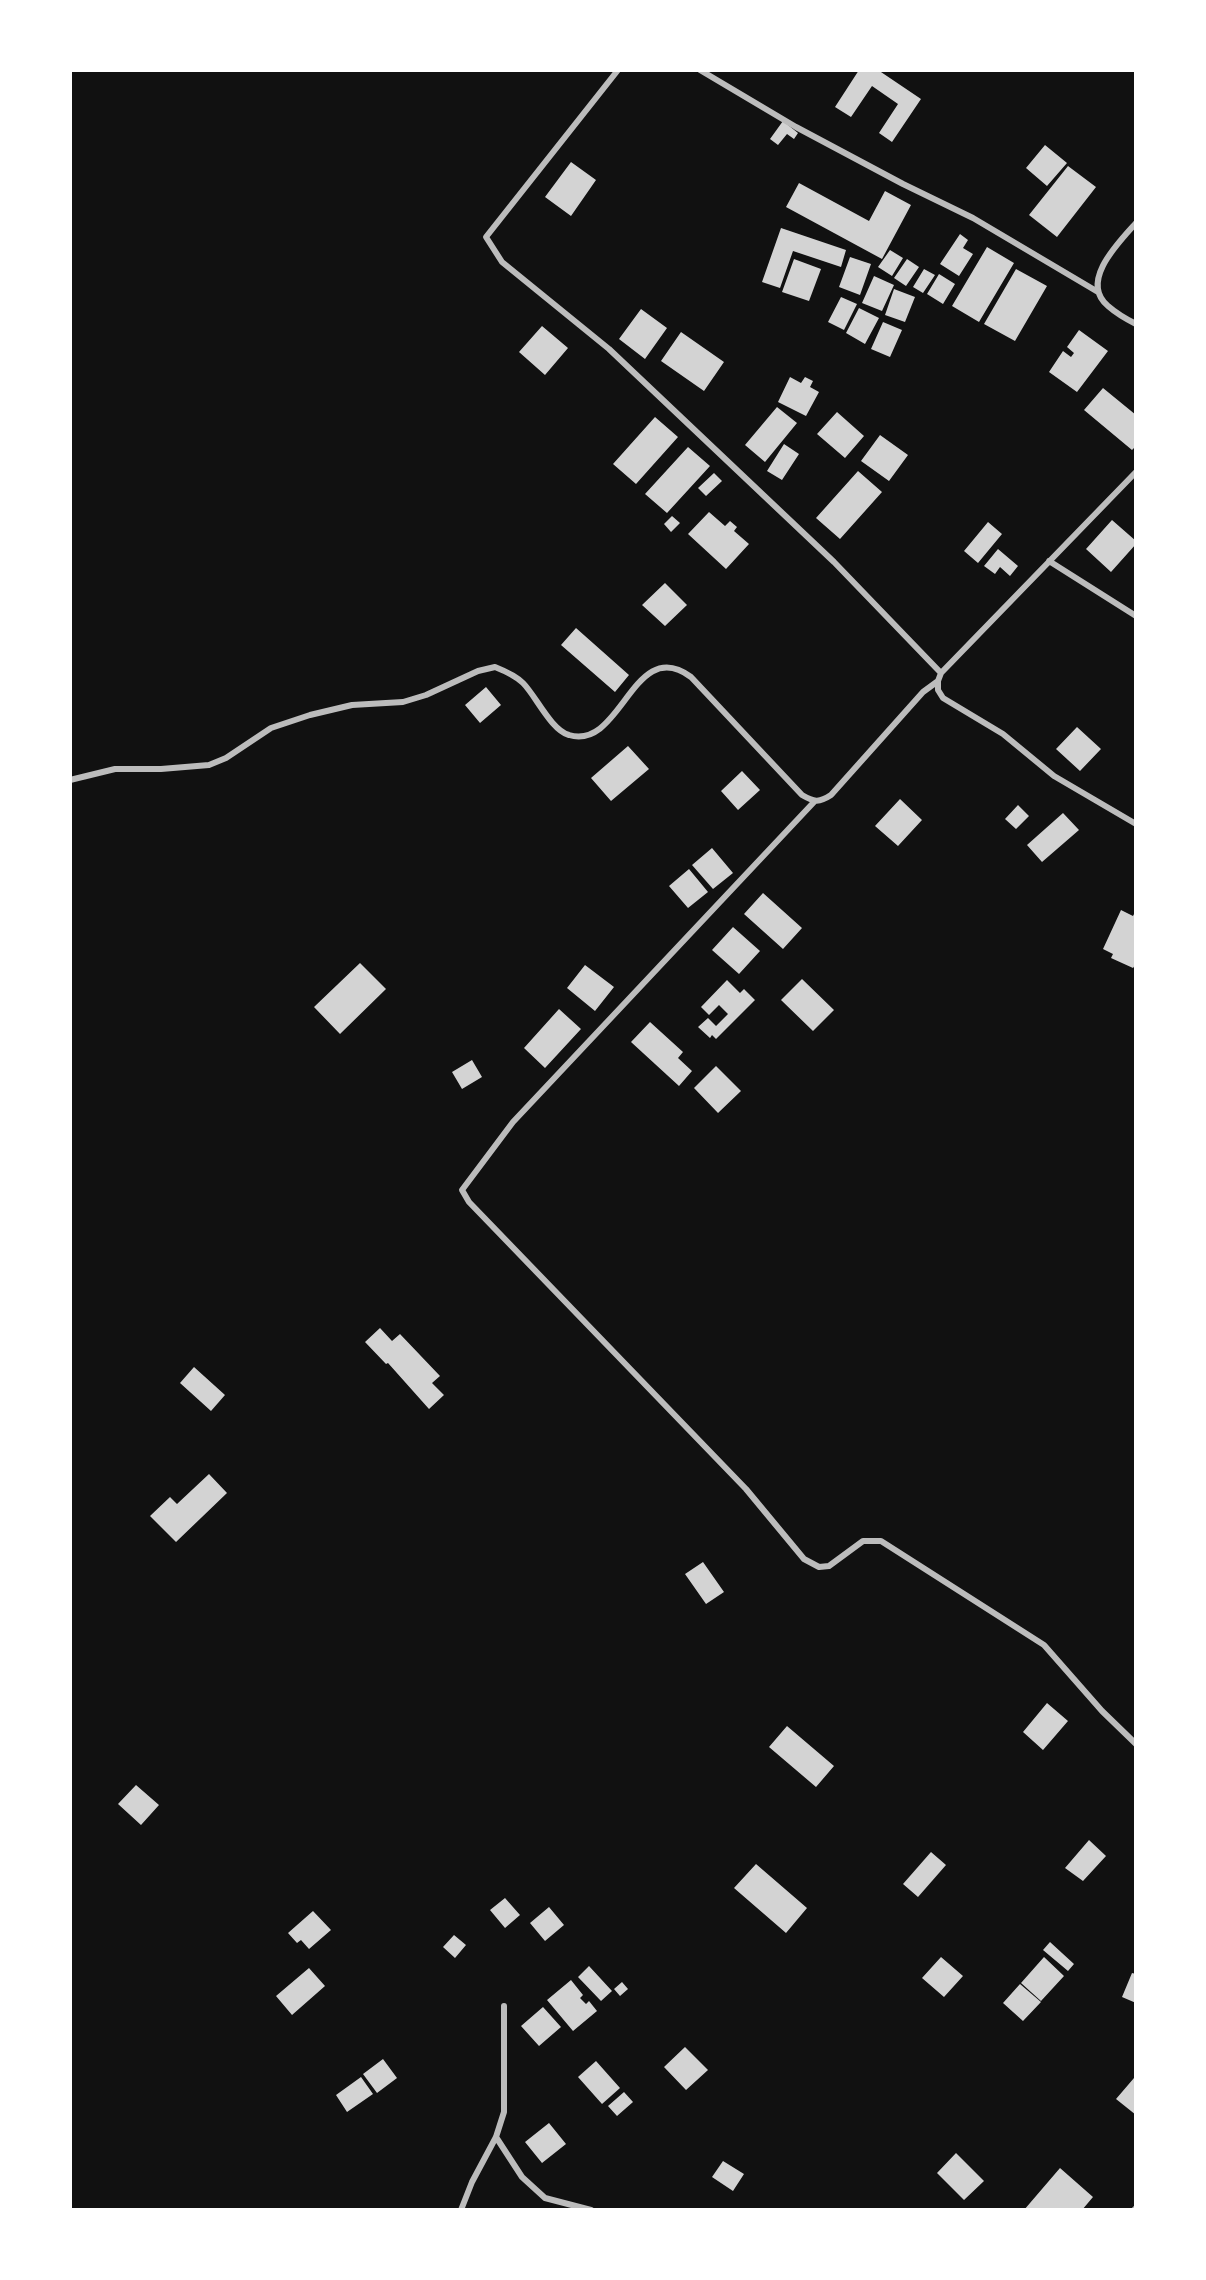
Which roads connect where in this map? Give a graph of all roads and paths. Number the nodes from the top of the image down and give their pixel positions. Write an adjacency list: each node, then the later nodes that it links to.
1 (618, 70): 9 (street)
2 (700, 70): 4 (street)
3 (1136, 223): 4 (street)
4 (1098, 292): 5 (street)
5 (1136, 324)
6 (1136, 472): 7 (street)
7 (1050, 561): 8 (street); 9 (street)
8 (1136, 616)
9 (941, 674): 10 (street)
10 (938, 681): 12 (street); 13 (street)
11 (70, 780): 12 (street)
12 (814, 802): 14 (street)
13 (1136, 824)
14 (1136, 1744)
15 (504, 2006): 16 (street)
16 (496, 2137): 17 (street); 18 (street)
17 (461, 2210)
18 (591, 2210)

